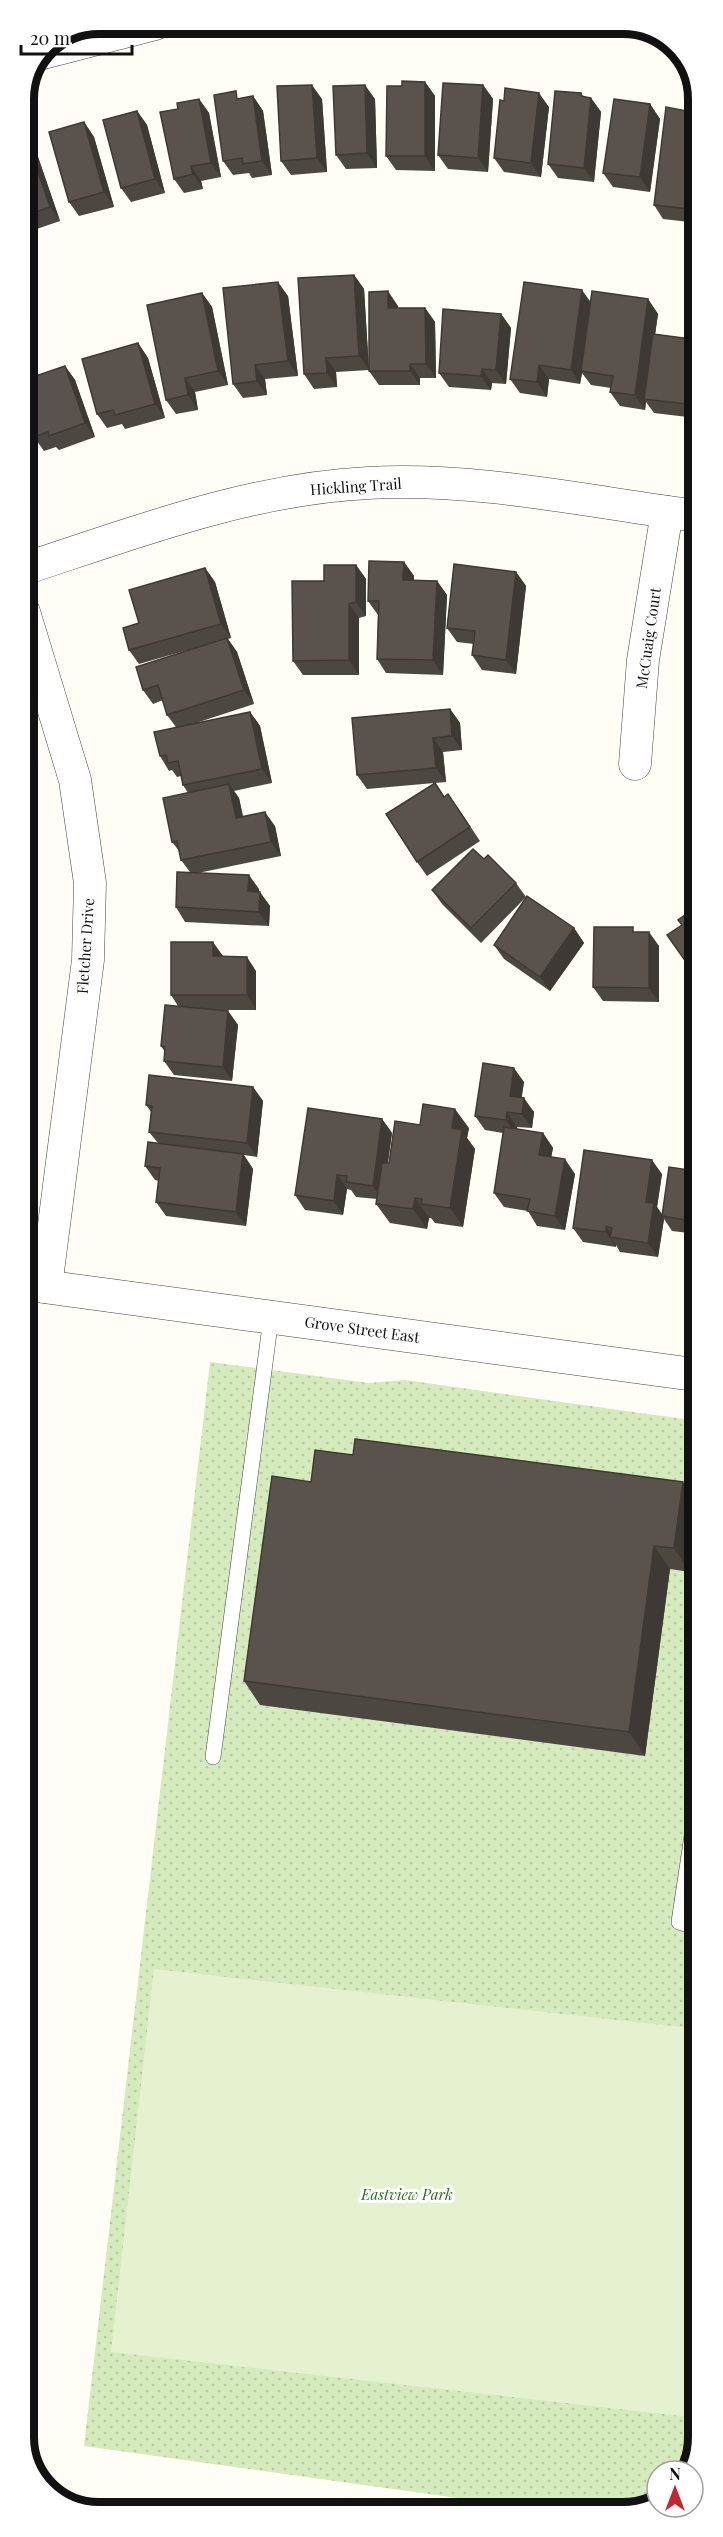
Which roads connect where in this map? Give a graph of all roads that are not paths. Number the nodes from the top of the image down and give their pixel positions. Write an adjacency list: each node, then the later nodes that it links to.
1 (116, 34): 2 (street)
2 (61, 48)
3 (683, 514): 4 (street, Hickling Trail); 6 (street, McCuaig Court)
4 (34, 566)
5 (34, 645): 7 (street, Fletcher Drive)
6 (635, 764)
7 (35, 1286): 8 (street, Grove Street East)
8 (271, 1318): 9 (street, Grove Street East); 10 (lane)
9 (688, 1375)
10 (213, 1757)
11 (688, 1862): 12 (lane)
12 (688, 1925)

